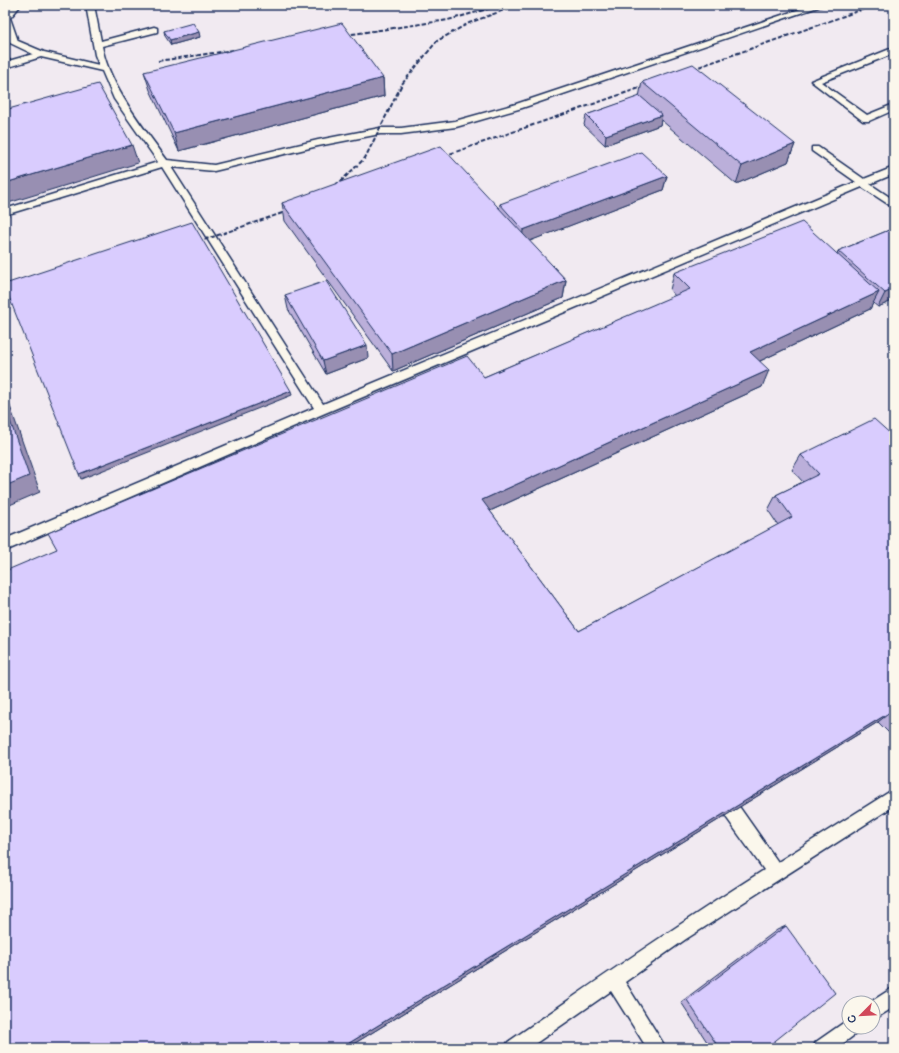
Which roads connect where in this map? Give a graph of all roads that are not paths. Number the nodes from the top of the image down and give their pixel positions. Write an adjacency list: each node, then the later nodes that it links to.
1 (17, 5): 4 (lane)
2 (90, 5): 6 (lane)
3 (820, 5): 15 (lane)
4 (5, 18): 7 (lane)
5 (154, 30): 6 (lane)
6 (97, 45): 12 (lane)
7 (24, 47): 8 (lane); 9 (lane)
8 (5, 50)
9 (41, 54): 11 (lane); 12 (lane)
10 (894, 54): 13 (lane)
11 (5, 65)
12 (105, 69): 15 (lane)
13 (894, 107)
14 (814, 149): 17 (lane)
15 (164, 163): 19 (lane); 20 (lane)
16 (894, 170): 17 (lane)
17 (863, 183): 18 (lane); 20 (lane)
18 (894, 205)
19 (5, 212)
20 (321, 410): 21 (lane)
21 (5, 545)
22 (893, 799): 24 (lane)
23 (732, 811): 24 (lane)
24 (776, 873): 25 (lane)
25 (613, 979): 29 (lane); 30 (lane)
26 (894, 996): 27 (lane)
27 (881, 1005)
28 (841, 1034): 31 (lane)
29 (514, 1048)
30 (657, 1048)
31 (822, 1048)

